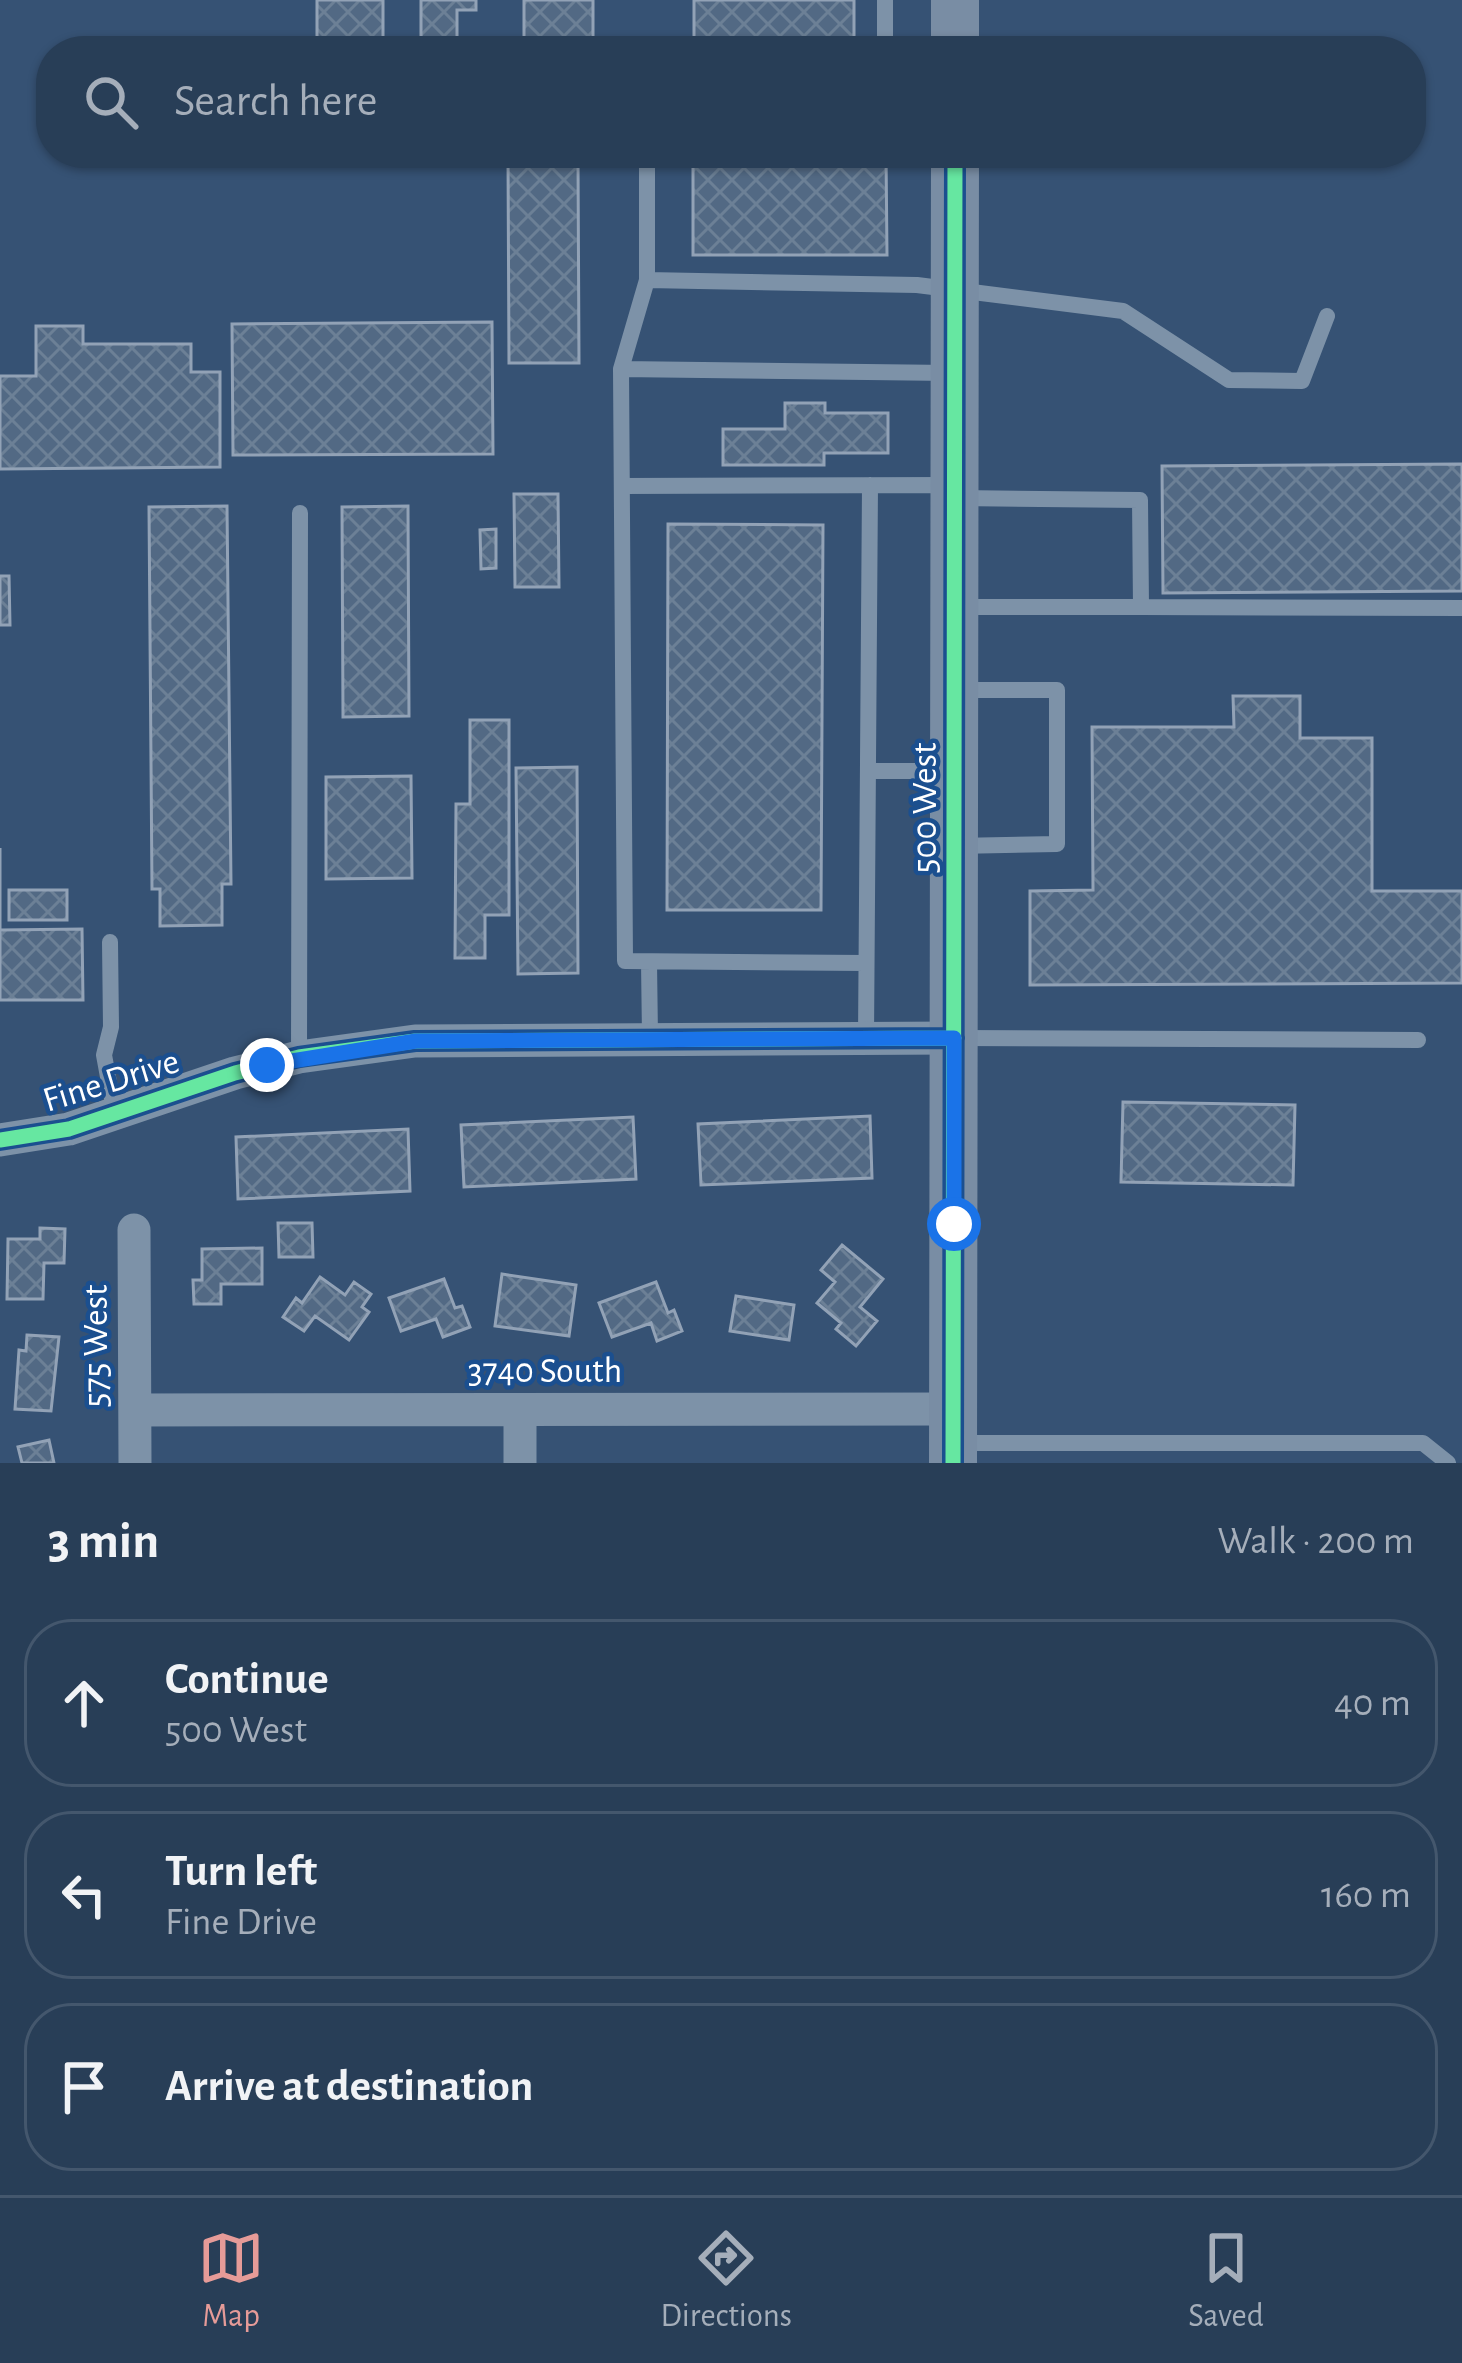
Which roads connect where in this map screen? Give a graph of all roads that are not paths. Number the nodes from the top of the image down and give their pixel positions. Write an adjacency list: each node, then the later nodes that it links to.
1 (885, 0): 3 (lane)
2 (955, 0): 4 (main road)
3 (885, 36)
4 (955, 36)
5 (646, 168): 7 (lane)
6 (955, 168): 8 (main road, 500 West)
7 (646, 280): 8 (lane); 10 (lane)
8 (955, 290): 9 (lane); 11 (main road, 500 West)
9 (1327, 316)
10 (621, 369): 11 (lane); 13 (lane)
11 (955, 373): 14 (main road, 500 West)
12 (870, 485): 13 (lane); 14 (lane); 20 (lane)
13 (622, 486): 24 (lane)
14 (956, 491): 16 (lane); 17 (main road, 500 West)
15 (300, 513): 30 (lane)
16 (1141, 607): 17 (lane); 18 (lane)
17 (955, 608): 19 (main road, 500 West)
18 (1462, 608)
19 (955, 691): 21 (main road, 500 West); 22 (lane)
20 (870, 771): 21 (lane); 25 (lane)
21 (955, 771): 22 (main road, 500 West)
22 (955, 846): 28 (main road, 500 West)
23 (110, 942): 31 (lane)
24 (649, 962): 25 (lane); 26 (lane)
25 (866, 963): 27 (lane)
26 (650, 1037): 27 (street, Fine Drive); 30 (street, Fine Drive)
27 (866, 1038): 28 (street, Fine Drive)
28 (954, 1038): 29 (lane); 36 (main road, 500 West)
29 (1418, 1040)
30 (299, 1057): 31 (street, Fine Drive)
31 (115, 1115): 32 (street, Fine Drive)
32 (0, 1140)
33 (134, 1229): 34 (street, 575 West)
34 (135, 1410): 35 (street, 3740 South); 37 (street, 575 West)
35 (520, 1410): 36 (street, 3740 South); 38 (street)
36 (954, 1439): 39 (lane)
37 (135, 1463)
38 (520, 1463)
39 (1448, 1463)

